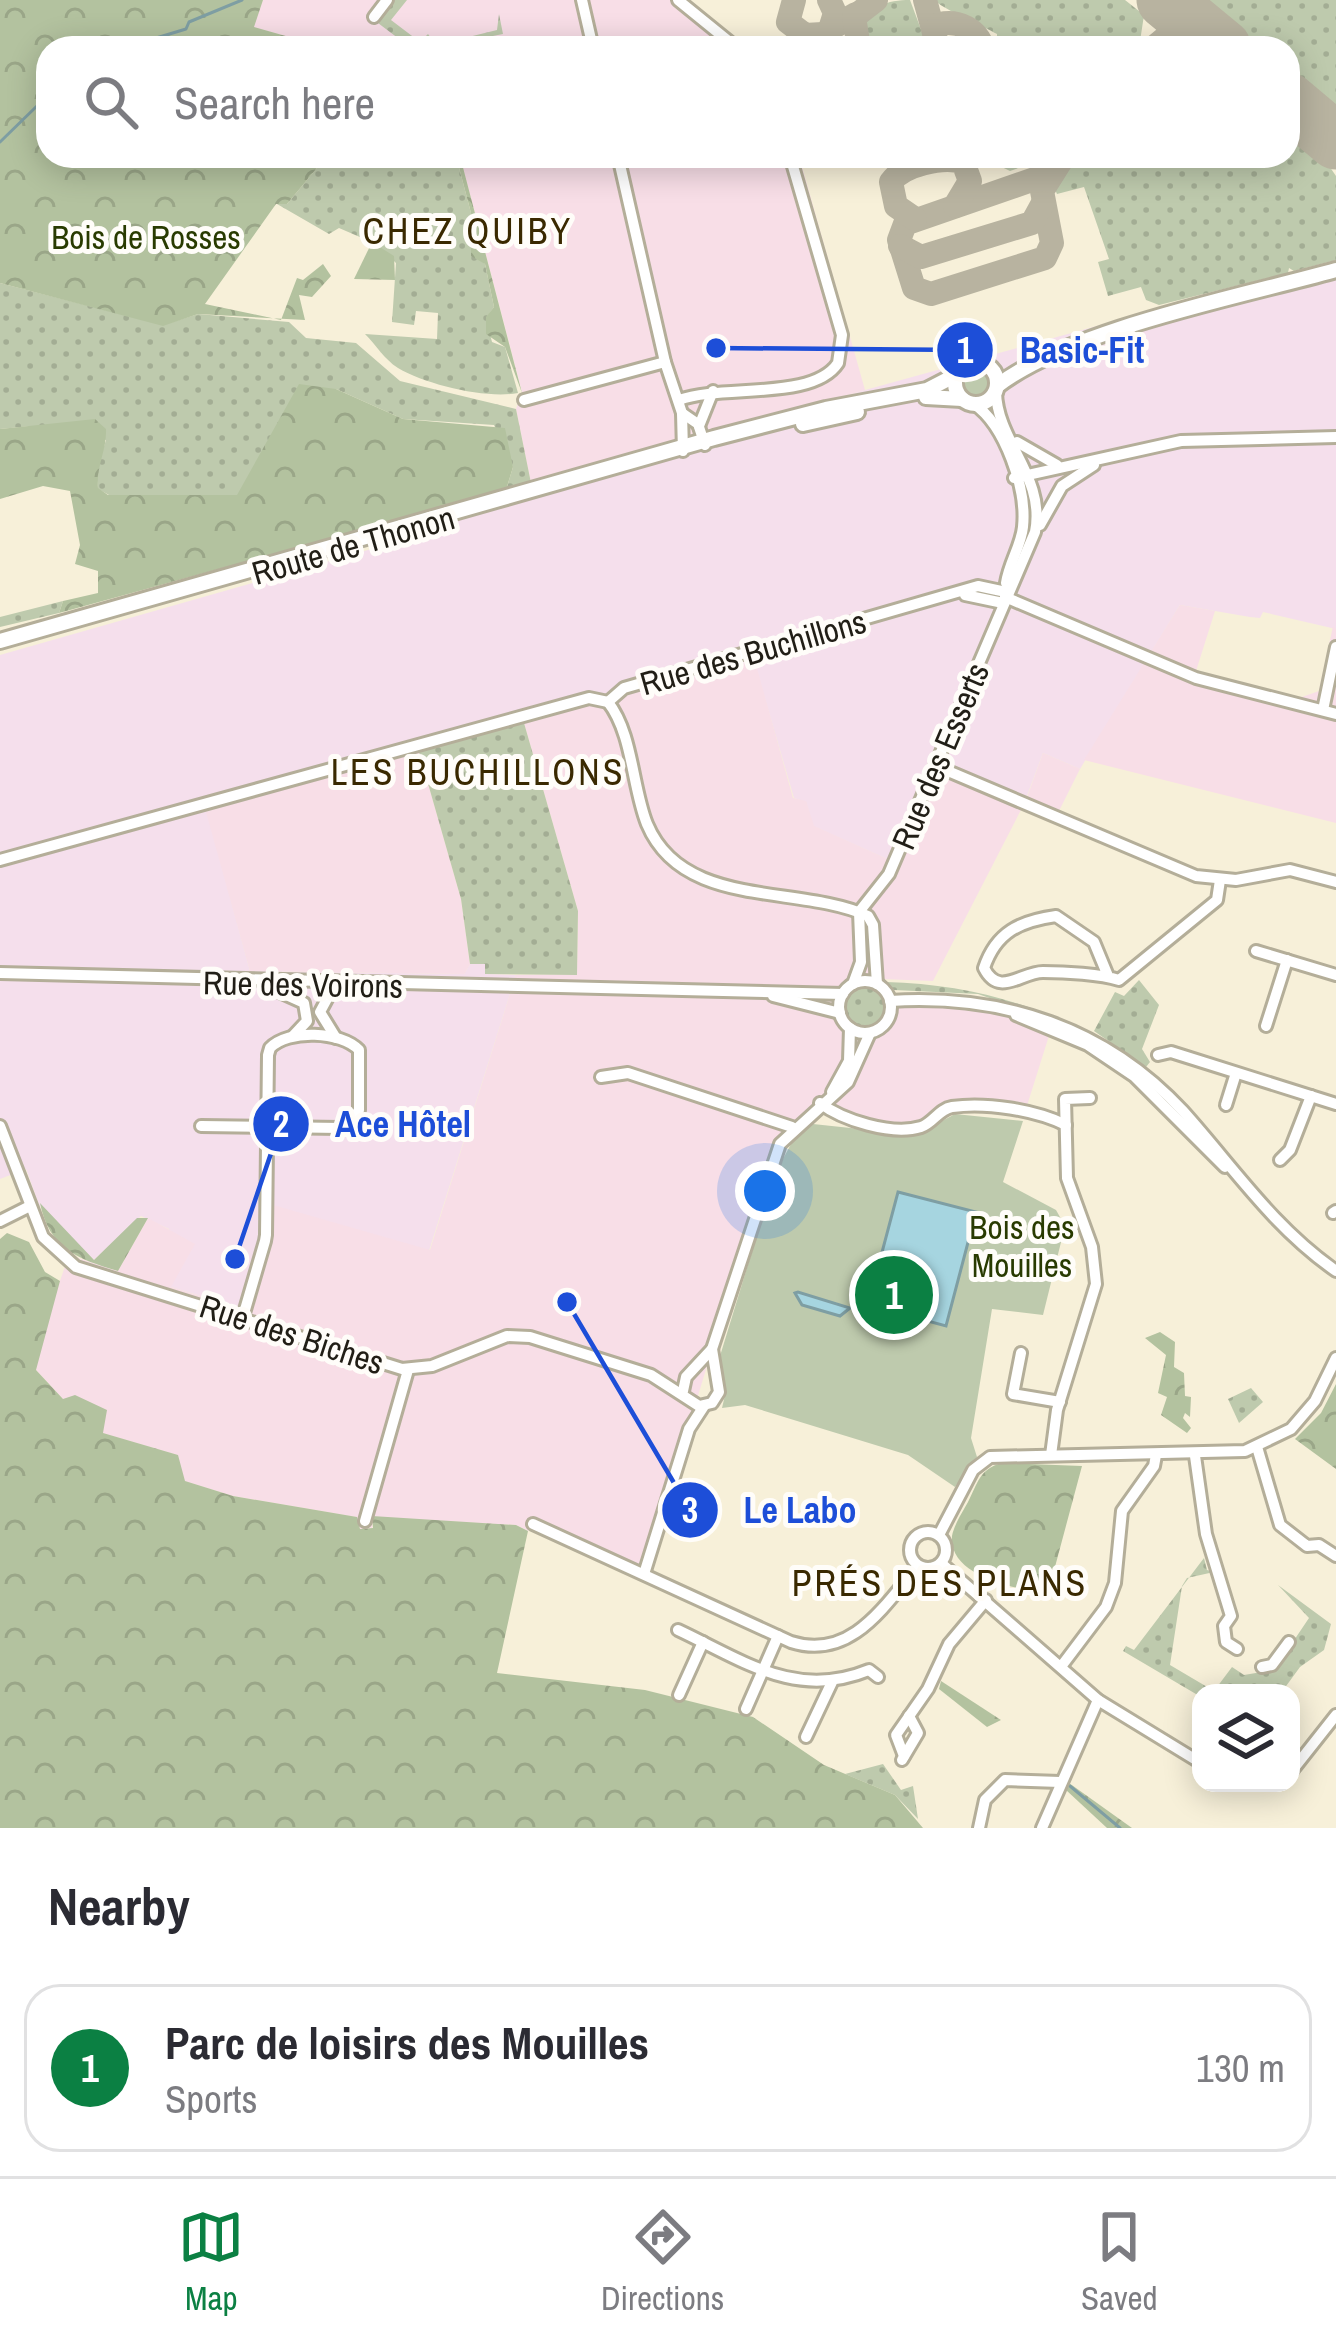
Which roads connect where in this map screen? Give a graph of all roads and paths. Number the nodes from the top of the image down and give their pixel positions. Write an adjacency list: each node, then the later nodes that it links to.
1 (388, 0): 4 (street)
2 (582, 0): 5 (street)
3 (678, 0): 6 (street)
4 (374, 17)
5 (590, 36)
6 (722, 36)
7 (621, 168): 11 (street)
8 (793, 168): 15 (street)
9 (1336, 270): 10 (main road)
10 (1047, 358): 12 (main road); 14 (main road)
11 (665, 362): 16 (street); 18 (street)
12 (990, 366): 13 (main road, Route de Thonon); 14 (main road)
13 (956, 375): 17 (main road); 22 (main road, Route de Thonon)
14 (996, 389): 17 (main road); 20 (street, Rue des Esserts)
15 (714, 390): 18 (street); 19 (street)
16 (524, 400)
17 (968, 401): 22 (main road, Route de Thonon); 27 (street, Rue des Esserts)
18 (680, 407): 19 (street); 23 (street)
19 (699, 426): 22 (street)
20 (1010, 436): 25 (street); 26 (street, Rue des Esserts)
21 (1336, 437): 24 (street)
22 (705, 445): 23 (main road, Route de Thonon)
23 (683, 451): 36 (main road, Route de Thonon)
24 (1108, 459): 25 (street); 29 (street)
25 (1069, 466): 26 (street)
26 (1028, 472): 27 (street); 30 (street, Rue des Esserts)
27 (1014, 478): 28 (street, Rue des Esserts)
28 (1019, 498): 30 (street); 32 (street, Rue des Esserts)
29 (1054, 498): 30 (street); 31 (street)
30 (1036, 501): 31 (street, Rue des Esserts)
31 (1032, 541): 35 (street, Rue des Esserts)
32 (1014, 554): 33 (street); 35 (street, Rue des Esserts)
33 (979, 586): 34 (street, Rue des Buchillons); 35 (street)
34 (957, 595): 35 (street, Rue des Buchillons); 38 (street, Rue des Buchillons)
35 (1005, 598): 39 (street); 40 (street, Rue des Esserts)
36 (0, 641)
37 (1336, 647): 39 (street)
38 (608, 702): 41 (street, Rue des Buchillons); 44 (street)
39 (1329, 712)
40 (936, 766): 42 (street); 44 (street, Rue des Esserts)
41 (0, 860)
42 (1220, 880): 43 (street); 49 (street)
43 (1336, 882)
44 (859, 912): 52 (street); 53 (street)
45 (1256, 951): 46 (street)
46 (1288, 961): 48 (street); 60 (street)
47 (1, 971): 50 (street, Rue des Voirons)
48 (1336, 975)
49 (1108, 976): 49 (street)
50 (149, 979): 51 (street, Rue des Voirons); 54 (street, Rue des Voirons)
51 (457, 983): 55 (street, Rue des Voirons); 56 (street, Rue des Voirons)
52 (853, 984): 53 (street); 57 (street)
53 (877, 984): 58 (street)
54 (264, 985): 55 (street, Rue des Voirons); 63 (street)
55 (334, 986): 64 (street)
56 (753, 991): 57 (street, Rue des Voirons); 59 (street, Rue des Voirons)
57 (843, 994): 59 (street)
58 (890, 1001): 62 (street); 81 (street)
59 (840, 1013): 61 (street)
60 (1266, 1026)
61 (850, 1028): 62 (street); 70 (street)
62 (870, 1033): 70 (street)
63 (293, 1036): 64 (street); 77 (street)
64 (336, 1038): 77 (street)
65 (1158, 1055): 66 (street)
66 (1236, 1073): 68 (street); 72 (street)
67 (601, 1077): 76 (street)
68 (1311, 1096): 71 (street); 78 (street)
69 (1090, 1098): 73 (street)
70 (824, 1099): 73 (street); 76 (street)
71 (1336, 1104)
72 (1226, 1105)
73 (1066, 1125): 91 (street)
74 (0, 1126): 79 (street, Rue des Biches)
75 (201, 1126): 77 (street)
76 (793, 1127): 83 (street)
77 (267, 1128): 82 (street)
78 (1280, 1160)
79 (30, 1206): 80 (street); 82 (street, Rue des Biches)
80 (0, 1221)
81 (1336, 1271)
82 (242, 1320): 86 (street, Rue des Biches)
83 (712, 1349): 87 (street); 89 (street)
84 (1021, 1353): 91 (street)
85 (1336, 1358): 94 (street)
86 (408, 1370): 88 (street, Rue des Biches); 98 (street)
87 (693, 1373): 88 (street, Rue des Biches); 89 (street, Rue des Biches); 90 (street)
88 (651, 1375): 90 (street, Rue des Biches)
89 (714, 1376): 92 (street)
90 (684, 1395): 92 (street, Rue des Biches); 93 (street)
91 (1060, 1402): 95 (street)
92 (704, 1406): 93 (street)
93 (689, 1429): 104 (street)
94 (1257, 1447): 97 (street); 101 (street)
95 (1051, 1455): 96 (street); 100 (street)
96 (1156, 1455): 97 (street); 111 (street)
97 (1196, 1456): 110 (street)
98 (365, 1521)
99 (533, 1524): 104 (street)
100 (939, 1535): 102 (street); 103 (street)
101 (1336, 1556)
102 (941, 1563): 103 (street); 105 (street)
103 (918, 1565): 107 (street)
104 (644, 1574): 107 (street)
105 (986, 1600): 111 (street); 122 (street)
106 (678, 1630): 108 (street)
107 (778, 1636): 113 (street)
108 (704, 1642): 113 (street); 116 (street)
109 (1289, 1642): 112 (street)
110 (1237, 1649)
111 (1063, 1664): 117 (street)
112 (1262, 1667)
113 (764, 1670): 115 (street); 118 (street)
114 (878, 1677): 115 (street)
115 (832, 1682): 120 (street)
116 (679, 1695)
117 (1098, 1700): 121 (street); 124 (street)
118 (746, 1709)
119 (1336, 1715): 123 (street)
120 (806, 1737)
121 (1192, 1757)
122 (902, 1760)
123 (1300, 1761)
124 (1060, 1782): 125 (street); 126 (street)
125 (979, 1828)
126 (1042, 1828)

